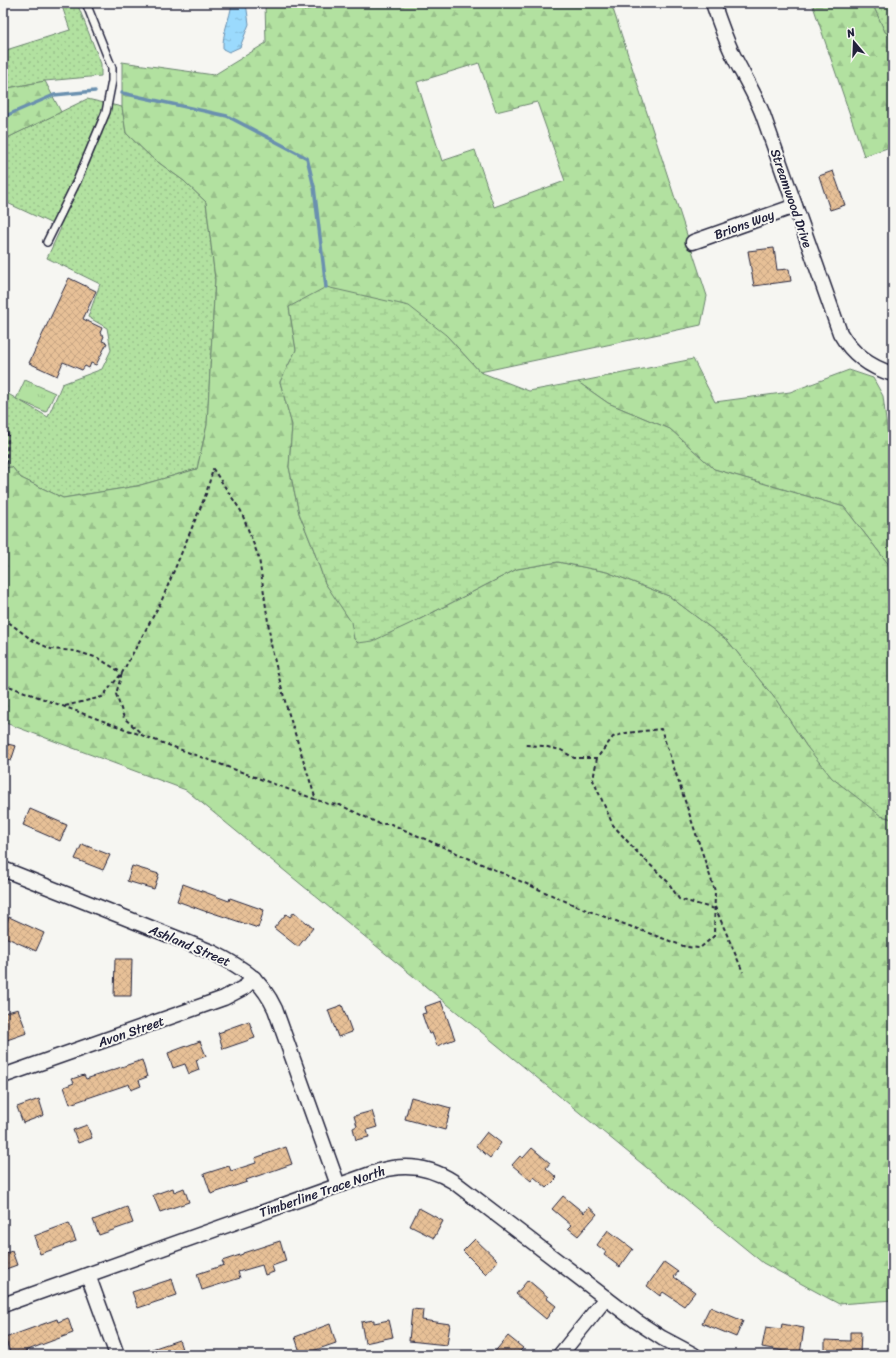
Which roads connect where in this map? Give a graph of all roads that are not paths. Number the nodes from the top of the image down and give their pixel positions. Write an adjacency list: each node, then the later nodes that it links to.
1 (86, 3): 4 (lane)
2 (713, 3): 3 (street, Streamwood Drive)
3 (795, 206): 5 (street, Brions Way); 6 (street, Streamwood Drive)
4 (47, 242)
5 (693, 242)
6 (893, 376)
7 (3, 869): 8 (street, Ashland Street)
8 (254, 978): 9 (street, Avon Street); 10 (street, Ashland Street)
9 (3, 1076)
10 (338, 1185): 11 (street, Timberline Trace North); 12 (street, Timberline Trace North)
11 (88, 1275): 13 (street, Timberline Trace North); 14 (street)
12 (606, 1298): 15 (street); 16 (street, Timberline Trace North)
13 (3, 1305)
14 (117, 1355)
15 (560, 1355)
16 (694, 1355)

